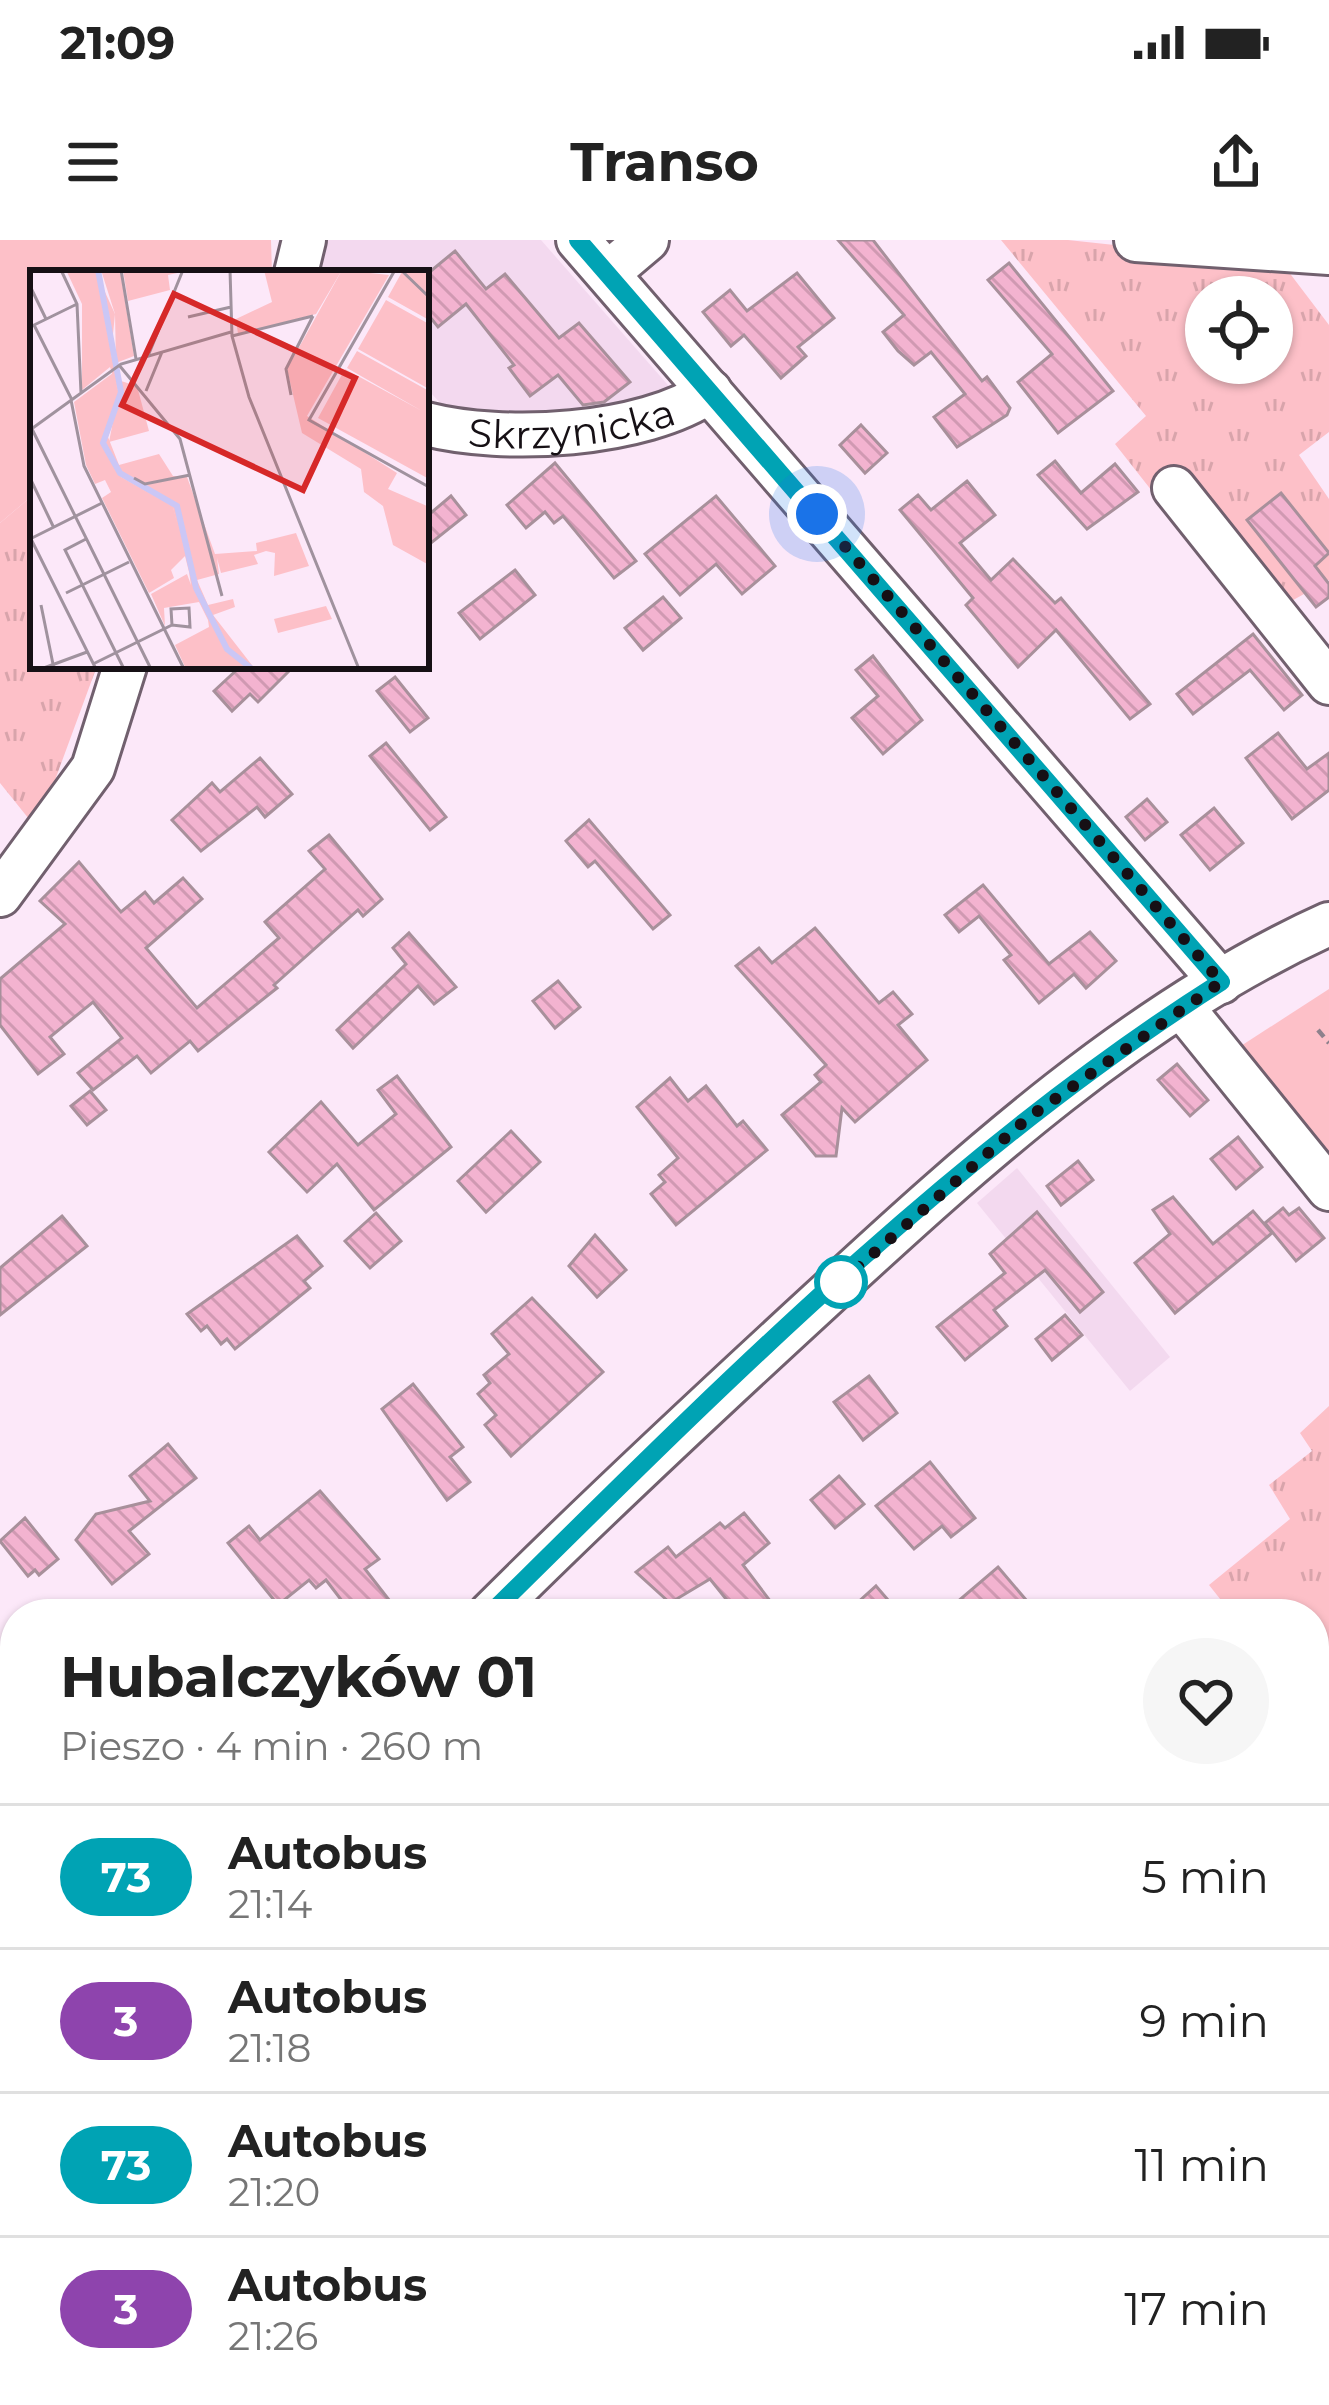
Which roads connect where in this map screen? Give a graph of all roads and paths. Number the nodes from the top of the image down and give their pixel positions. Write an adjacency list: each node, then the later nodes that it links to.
1 (304, 240): 6 (street)
2 (578, 240): 7 (street)
3 (647, 240): 7 (street)
4 (1136, 240): 5 (street)
5 (1329, 253)
6 (297, 270)
7 (608, 273): 8 (street)
8 (710, 391): 9 (street, Skrzynicka); 15 (street)
9 (429, 424)
10 (1174, 488): 12 (street)
11 (124, 669): 13 (street)
12 (1329, 682)
13 (0, 895)
14 (1329, 924): 15 (street)
15 (1221, 982): 16 (street)
16 (1182, 1007): 19 (street); 20 (street)
17 (1318, 1030): 18 (path)
18 (1329, 1043)
19 (1329, 1189)
20 (505, 1599)

